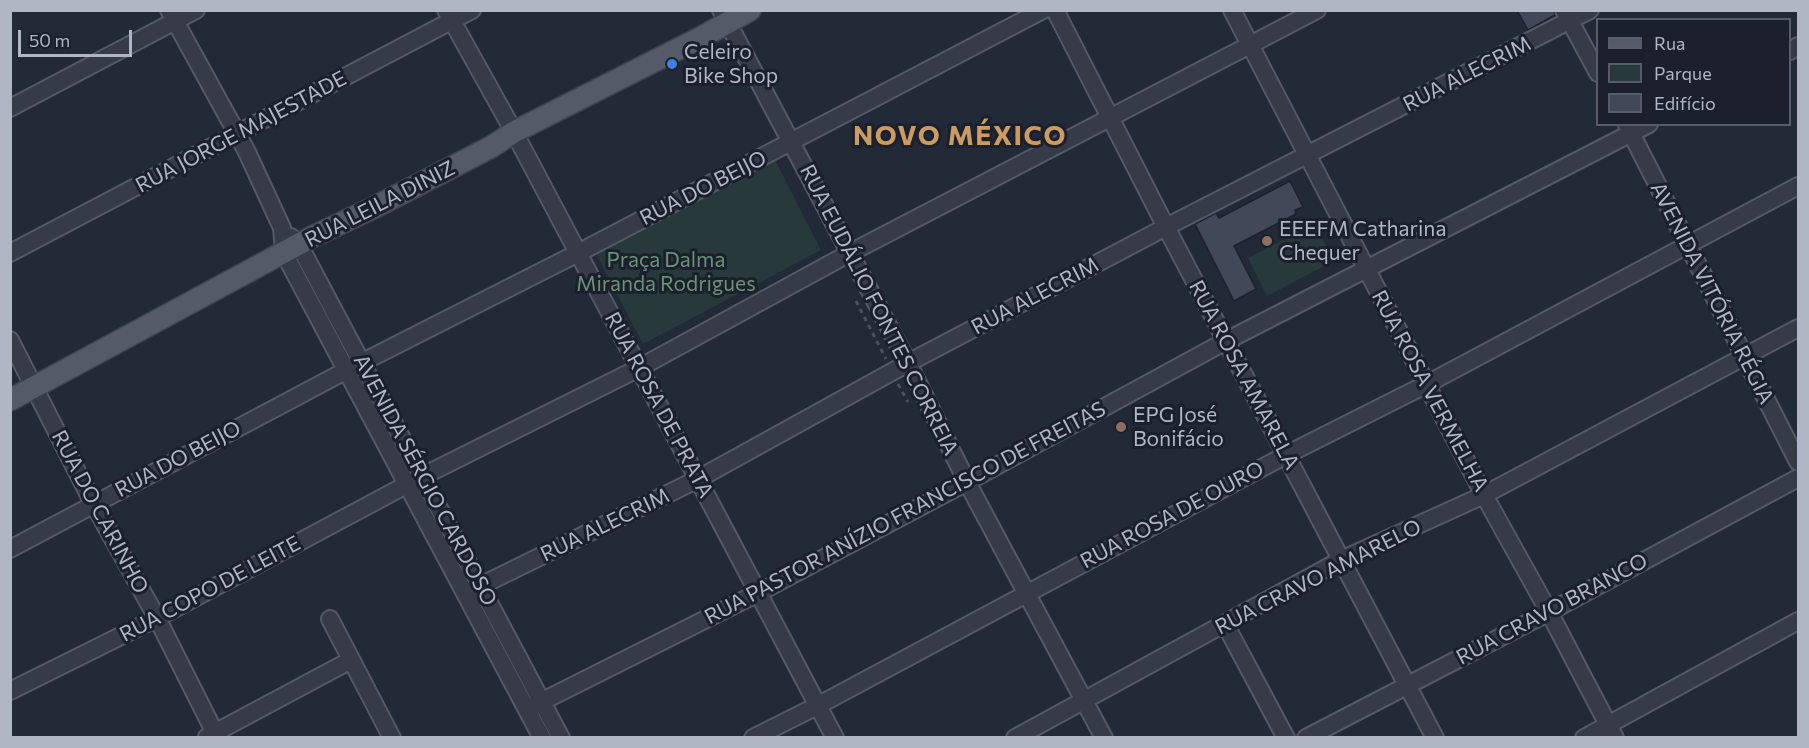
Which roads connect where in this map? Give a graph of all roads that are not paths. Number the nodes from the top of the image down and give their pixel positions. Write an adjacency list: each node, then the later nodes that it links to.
1 (196, 10): 9 (street)
2 (471, 10): 10 (street, RUA JORGE MAJESTADE)
3 (750, 10): 12 (main road, RUA LEILA DINIZ)
4 (1043, 10): 20 (street, RUA DO BEIJO)
5 (1055, 10): 16 (street, RUA ROSA AMARELA)
6 (1233, 10): 13 (street, RUA ROSA VERMELHA)
7 (1317, 10): 13 (street, RUA COPO DE LEITE)
8 (1590, 10): 11 (street, RUA ALECRIM)
9 (172, 16): 15 (street); 19 (street, AVENIDA SÉRGIO CARDOSO)
10 (449, 16): 18 (street, RUA ROSA DE PRATA); 19 (street, RUA JORGE MAJESTADE)
11 (1567, 16): 14 (street); 21 (street, RUA ALECRIM)
12 (724, 17): 18 (main road, RUA LEILA DINIZ); 20 (street, RUA EUDÁLIO FONTES CORREIA)
13 (1250, 45): 16 (street, RUA COPO DE LEITE); 21 (street, RUA ROSA VERMELHA)
14 (1596, 69)
15 (10, 108)
16 (1111, 118): 23 (street, RUA ROSA AMARELA); 28 (street, RUA COPO DE LEITE)
17 (1629, 129): 24 (street, AVENIDA VITÓRIA RÉGIA); 29 (street, RUA PASTOR ANÍZIO FRANCISCO DE FREITAS)
18 (514, 132): 25 (main road, RUA LEILA DINIZ); 26 (street, RUA ROSA DE PRATA)
19 (237, 135): 25 (street, AVENIDA SÉRGIO CARDOSO); 27 (street, RUA JORGE MAJESTADE)
20 (792, 142): 26 (street, RUA DO BEIJO); 28 (street, RUA EUDÁLIO FONTES CORREIA)
21 (1308, 155): 23 (street, RUA ALECRIM); 29 (street, RUA ROSA VERMELHA)
22 (1798, 186): 24 (street, RUA ROSA DE OURO)
23 (1166, 227): 32 (street, RUA ROSA AMARELA); 34 (street, RUA ALECRIM)
24 (1687, 245): 33 (street, AVENIDA VITÓRIA RÉGIA); 37 (street, RUA ROSA DE OURO)
25 (292, 249): 35 (street, AVENIDA SÉRGIO CARDOSO); 38 (main road, RUA LEILA DINIZ)
26 (578, 253): 35 (street, RUA DO BEIJO); 36 (street, RUA ROSA DE PRATA)
27 (10, 254)
28 (848, 254): 34 (street, RUA EUDÁLIO FONTES CORREIA); 36 (street, RUA COPO DE LEITE)
29 (1366, 269): 32 (street, RUA PASTOR ANÍZIO FRANCISCO DE FREITAS); 37 (street, RUA ROSA VERMELHA)
30 (1798, 328): 33 (street, RUA CRAVO AMARELO)
31 (10, 340): 38 (street, RUA DO CARINHO)
32 (1226, 341): 40 (street, RUA ROSA AMARELA); 45 (street, RUA PASTOR ANÍZIO FRANCISCO DE FREITAS)
33 (1744, 357): 41 (street, AVENIDA VITÓRIA RÉGIA); 46 (street, RUA CRAVO AMARELO)
34 (908, 363): 43 (street, RUA ALECRIM); 45 (street, RUA EUDÁLIO FONTES CORREIA)
35 (354, 367): 44 (street, AVENIDA SÉRGIO CARDOSO); 47 (street, RUA DO BEIJO)
36 (639, 368): 43 (street, RUA ROSA DE PRATA); 44 (street, RUA COPO DE LEITE)
37 (1426, 384): 40 (street, RUA ROSA DE OURO); 46 (street, RUA ROSA VERMELHA)
38 (35, 386): 39 (main road, RUA LEILA DINIZ); 47 (street, RUA DO CARINHO)
39 (10, 400)
40 (1286, 455): 49 (street, RUA ROSA AMARELA); 51 (street, RUA ROSA DE OURO)
41 (1798, 462)
42 (1798, 478): 53 (street, RUA CRAVO BRANCO)
43 (698, 479): 50 (street, RUA ALECRIM); 52 (street, RUA ROSA DE PRATA)
44 (415, 480): 50 (street, AVENIDA SÉRGIO CARDOSO); 54 (street, RUA COPO DE LEITE)
45 (968, 482): 51 (street, RUA EUDÁLIO FONTES CORREIA); 52 (street, RUA PASTOR ANÍZIO FRANCISCO DE FREITAS)
46 (1484, 495): 49 (street, RUA CRAVO AMARELO); 53 (street, RUA ROSA VERMELHA)
47 (93, 503): 48 (street, RUA DO BEIJO); 54 (street, RUA DO CARINHO)
48 (10, 549)
49 (1341, 560): 57 (street, RUA CRAVO AMARELO); 59 (street, RUA ROSA AMARELA)
50 (474, 589): 62 (street, AVENIDA SÉRGIO CARDOSO)
51 (1027, 592): 61 (street, RUA EUDÁLIO FONTES CORREIA); 63 (street, RUA ROSA DE OURO)
52 (758, 593): 62 (street, RUA PASTOR ANÍZIO FRANCISCO DE FREITAS); 63 (street, RUA ROSA DE PRATA)
53 (1549, 612): 59 (street, RUA CRAVO BRANCO); 64 (street, RUA ROSA VERMELHA)
54 (157, 618): 60 (street, RUA COPO DE LEITE); 65 (street, RUA DO CARINHO)
55 (330, 619): 58 (street)
56 (1798, 621): 64 (street)
57 (1225, 624): 61 (street, RUA CRAVO AMARELO); 73 (street)
58 (351, 660): 65 (street); 66 (street)
59 (1408, 684): 74 (street, RUA CRAVO BRANCO); 75 (street, RUA ROSA AMARELA)
60 (10, 691)
61 (1085, 699): 71 (street, RUA CRAVO AMARELO); 72 (street, RUA EUDÁLIO FONTES CORREIA)
62 (535, 705): 67 (street, AVENIDA SÉRGIO CARDOSO); 68 (street, AVENIDA SÉRGIO CARDOSO)
63 (817, 706): 69 (street, RUA ROSA DE OURO); 70 (street, RUA ROSA DE PRATA)
64 (1612, 731): 76 (street)
65 (211, 735)
66 (393, 738)
67 (542, 738)
68 (561, 738)
69 (753, 738)
70 (835, 738)
71 (1015, 738)
72 (1104, 738)
73 (1286, 738)
74 (1306, 738)
75 (1435, 738)
76 (1584, 738)

